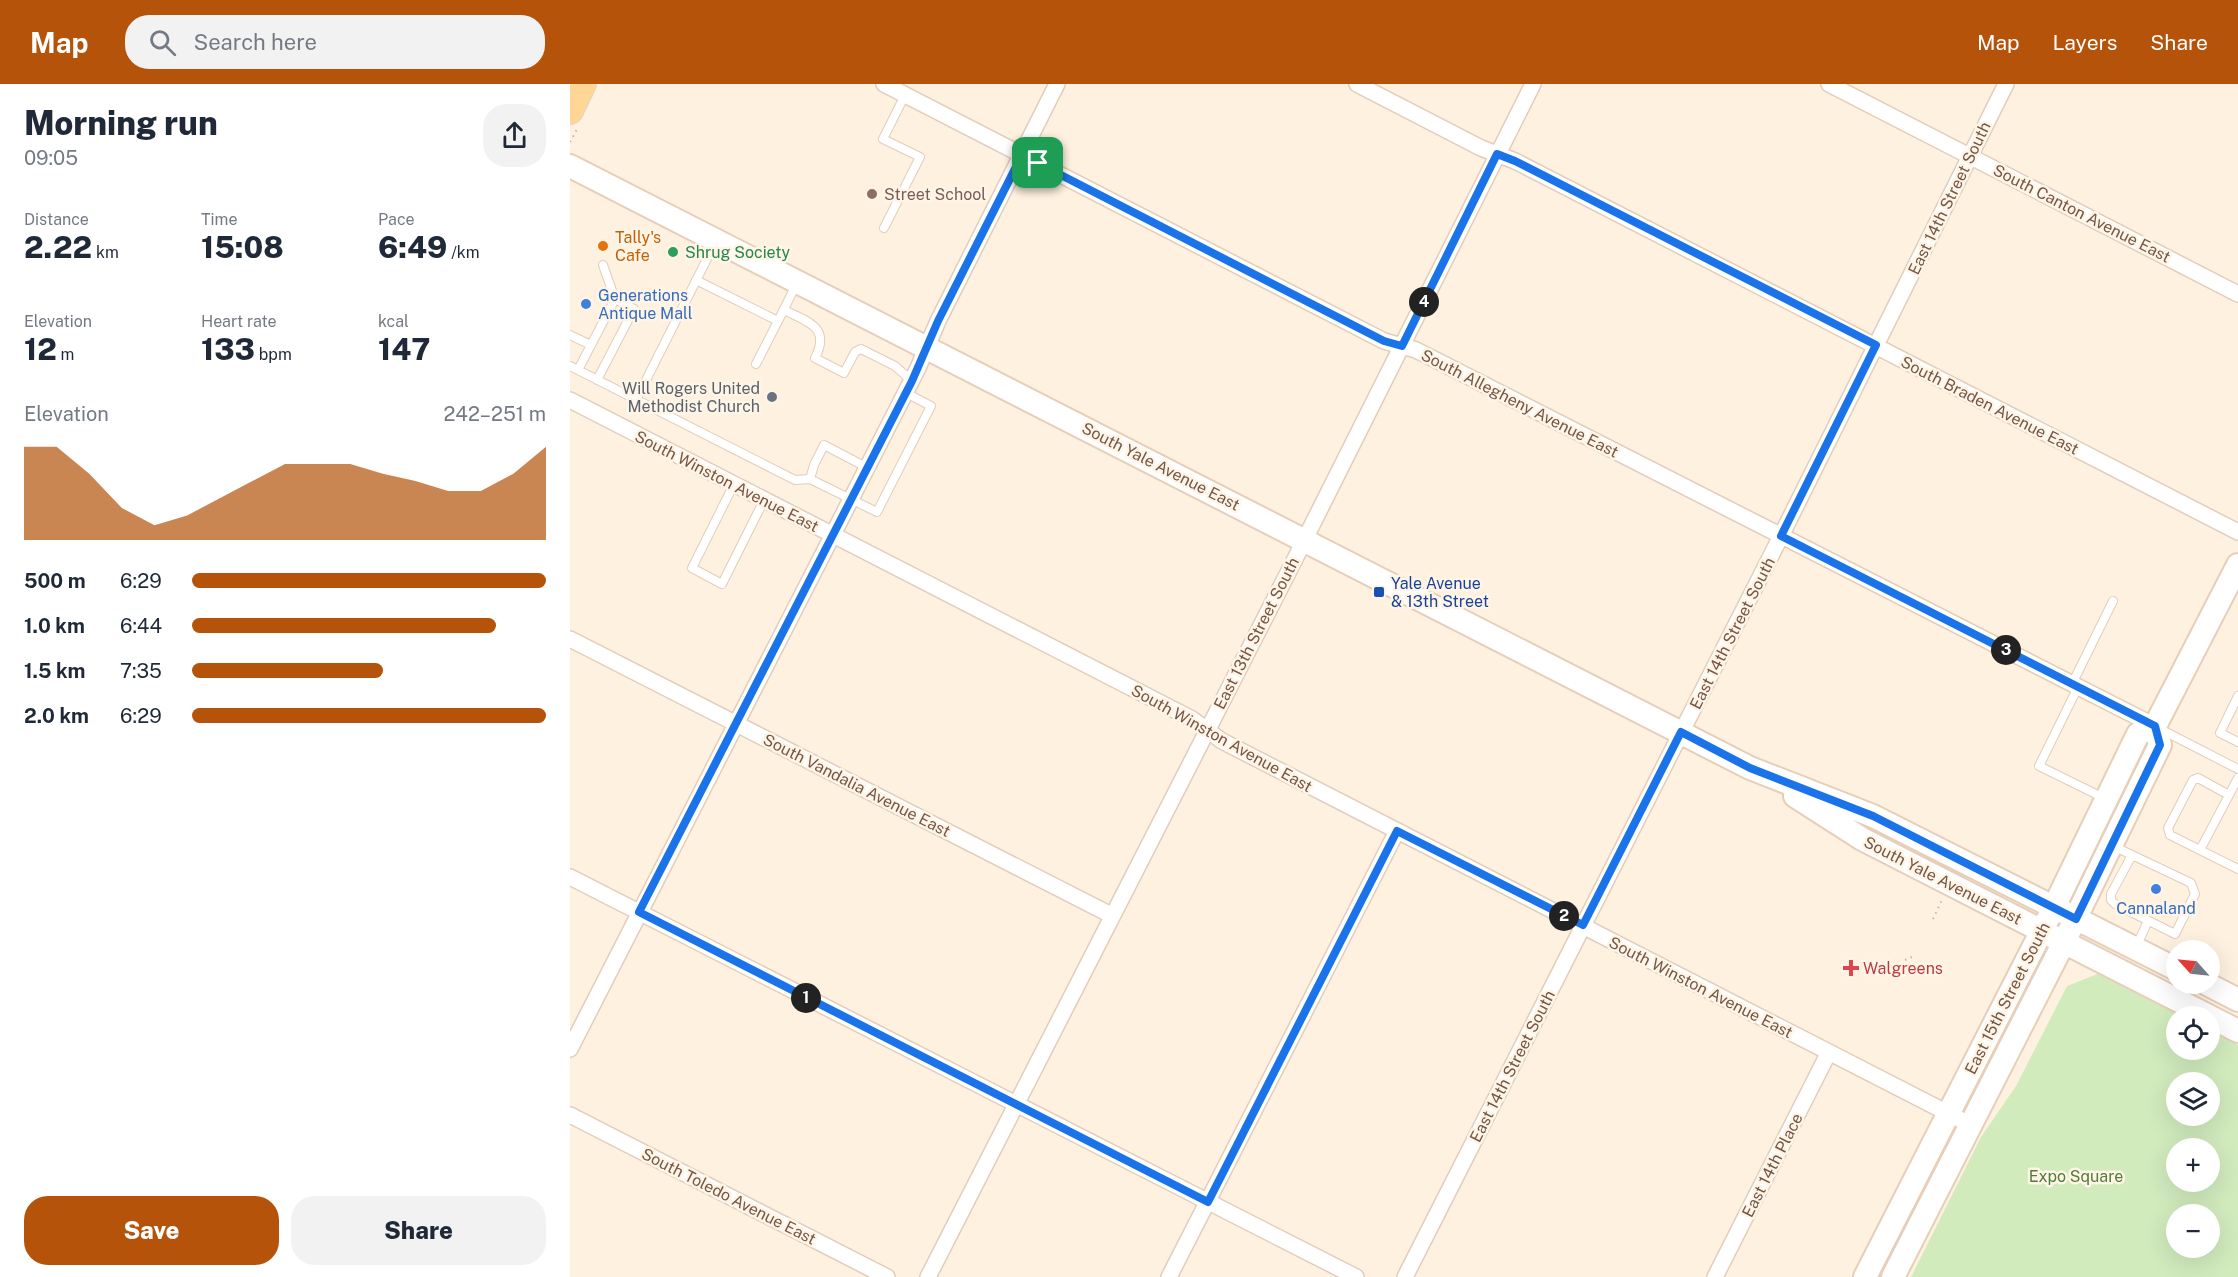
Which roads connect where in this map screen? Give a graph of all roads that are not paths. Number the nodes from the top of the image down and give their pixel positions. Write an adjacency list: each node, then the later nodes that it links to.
1 (583, 84): 9 (main road)
2 (884, 84): 8 (street, South Allegheny Avenue East)
3 (1057, 84): 11 (street)
4 (1357, 84): 10 (street, South Braden Avenue East)
5 (1533, 84): 10 (street, East 13th Street South)
6 (1830, 84): 12 (street, South Canton Avenue East)
7 (2006, 84): 12 (street, East 14th Street South)
8 (905, 95): 11 (street, South Allegheny Avenue East); 14 (lane)
9 (570, 111)
10 (1497, 154): 25 (street, South Braden Avenue East); 26 (street, East 13th Street South)
11 (1022, 155): 26 (street, South Allegheny Avenue East); 27 (street)
12 (1970, 156): 19 (street, South Canton Avenue East); 25 (street, East 14th Street South)
13 (570, 166): 15 (main road, South Yale Avenue East)
14 (884, 228)
15 (716, 240): 17 (lane); 18 (main road, South Yale Avenue East)
16 (603, 265): 20 (lane)
17 (696, 280): 22 (lane); 33 (lane)
18 (798, 281): 21 (lane); 27 (main road, South Yale Avenue East)
19 (2238, 294)
20 (615, 299): 24 (lane); 30 (lane)
21 (784, 309): 22 (lane); 31 (lane)
22 (778, 321): 28 (lane)
23 (570, 335): 24 (lane)
24 (591, 345): 29 (lane)
25 (1876, 345): 39 (street, South Braden Avenue East); 41 (street, East 14th Street South)
26 (1402, 346): 41 (street, South Allegheny Avenue East); 42 (street, East 13th Street South)
27 (927, 347): 31 (street); 42 (main road, South Yale Avenue East)
28 (756, 364)
29 (573, 369): 30 (lane)
30 (597, 380): 33 (lane)
31 (909, 387): 34 (street); 37 (lane)
32 (570, 400): 36 (street, South Winston Avenue East)
33 (636, 400): 35 (lane)
34 (868, 468): 35 (lane); 37 (street)
35 (810, 479): 37 (lane)
36 (734, 484): 38 (street, South Winston Avenue East); 38 (lane)
37 (852, 499): 40 (street)
38 (764, 500): 40 (street, South Winston Avenue East)
39 (2238, 532)
40 (833, 535): 48 (street); 50 (street, South Winston Avenue East)
41 (1781, 536): 46 (street, South Allegheny Avenue East); 51 (street, East 14th Street South)
42 (1304, 539): 50 (street, East 13th Street South); 51 (main road, South Yale Avenue East)
43 (2238, 566): 49 (main road, East 15th Street South)
44 (2113, 601): 46 (lane)
45 (570, 639): 48 (street, South Vandalia Avenue East)
46 (2075, 685): 49 (street, South Allegheny Avenue East); 57 (lane)
47 (2238, 696): 52 (lane)
48 (737, 724): 67 (street); 68 (street, South Vandalia Avenue East)
49 (2155, 726): 54 (lane); 57 (main road, East 15th Street South); 61 (main road, East 15th Street South)
50 (1207, 730): 59 (street, South Winston Avenue East); 68 (street, East 13th Street South)
51 (1681, 732): 53 (main road, South Yale Avenue East); 71 (street, East 14th Street South)
52 (2238, 742)
53 (1750, 768): 58 (main road, South Yale Avenue East); 60 (main road, South Yale Avenue East)
54 (2238, 769)
55 (2238, 778): 56 (lane)
56 (2229, 795): 62 (lane); 62 (lane)
57 (2106, 799): 66 (main road, East 15th Street South)
58 (1873, 816): 60 (main road); 66 (main road, South Yale Avenue East)
59 (1397, 831): 71 (street, South Winston Avenue East); 85 (street)
60 (1862, 839): 72 (main road, South Yale Avenue East)
61 (2112, 845): 63 (lane); 69 (main road, East 15th Street South)
62 (2200, 850): 64 (lane)
63 (2132, 855): 70 (lane); 70 (lane)
64 (2237, 866)
65 (570, 877): 67 (street)
66 (2054, 907): 69 (main road, South Yale Avenue East); 72 (main road, East 15th Street South)
67 (639, 912): 79 (street); 81 (street)
68 (1111, 915): 81 (street, East 13th Street South)
69 (2076, 919): 73 (main road, East 15th Street South); 74 (main road, South Yale Avenue East)
70 (2148, 921): 74 (lane)
71 (1583, 925): 80 (street, South Winston Avenue East); 90 (street, East 14th Street South)
72 (2042, 930): 73 (main road, South Yale Avenue East); 82 (main road, East 15th Street South)
73 (2064, 942): 78 (main road, South Yale Avenue East); 84 (main road, East 15th Street South)
74 (2135, 948): 75 (main road, South Yale Avenue East)
75 (2166, 964)
76 (2220, 991): 77 (main road)
77 (2238, 1000)
78 (2238, 1031)
79 (570, 1049)
80 (1829, 1052): 82 (street, South Winston Avenue East); 91 (street, East 14th Place)
81 (1016, 1105): 85 (street); 87 (street, East 13th Street South)
82 (1947, 1113): 84 (street, South Winston Avenue East); 92 (main road, East 15th Street South)
83 (570, 1115): 86 (street, South Toledo Avenue East)
84 (1971, 1125): 93 (main road, East 15th Street South)
85 (1208, 1202): 88 (street); 89 (street)
86 (887, 1277)
87 (928, 1277)
88 (1169, 1277)
89 (1356, 1277)
90 (1405, 1277)
91 (1715, 1277)
92 (1865, 1277)
93 (1893, 1277)

